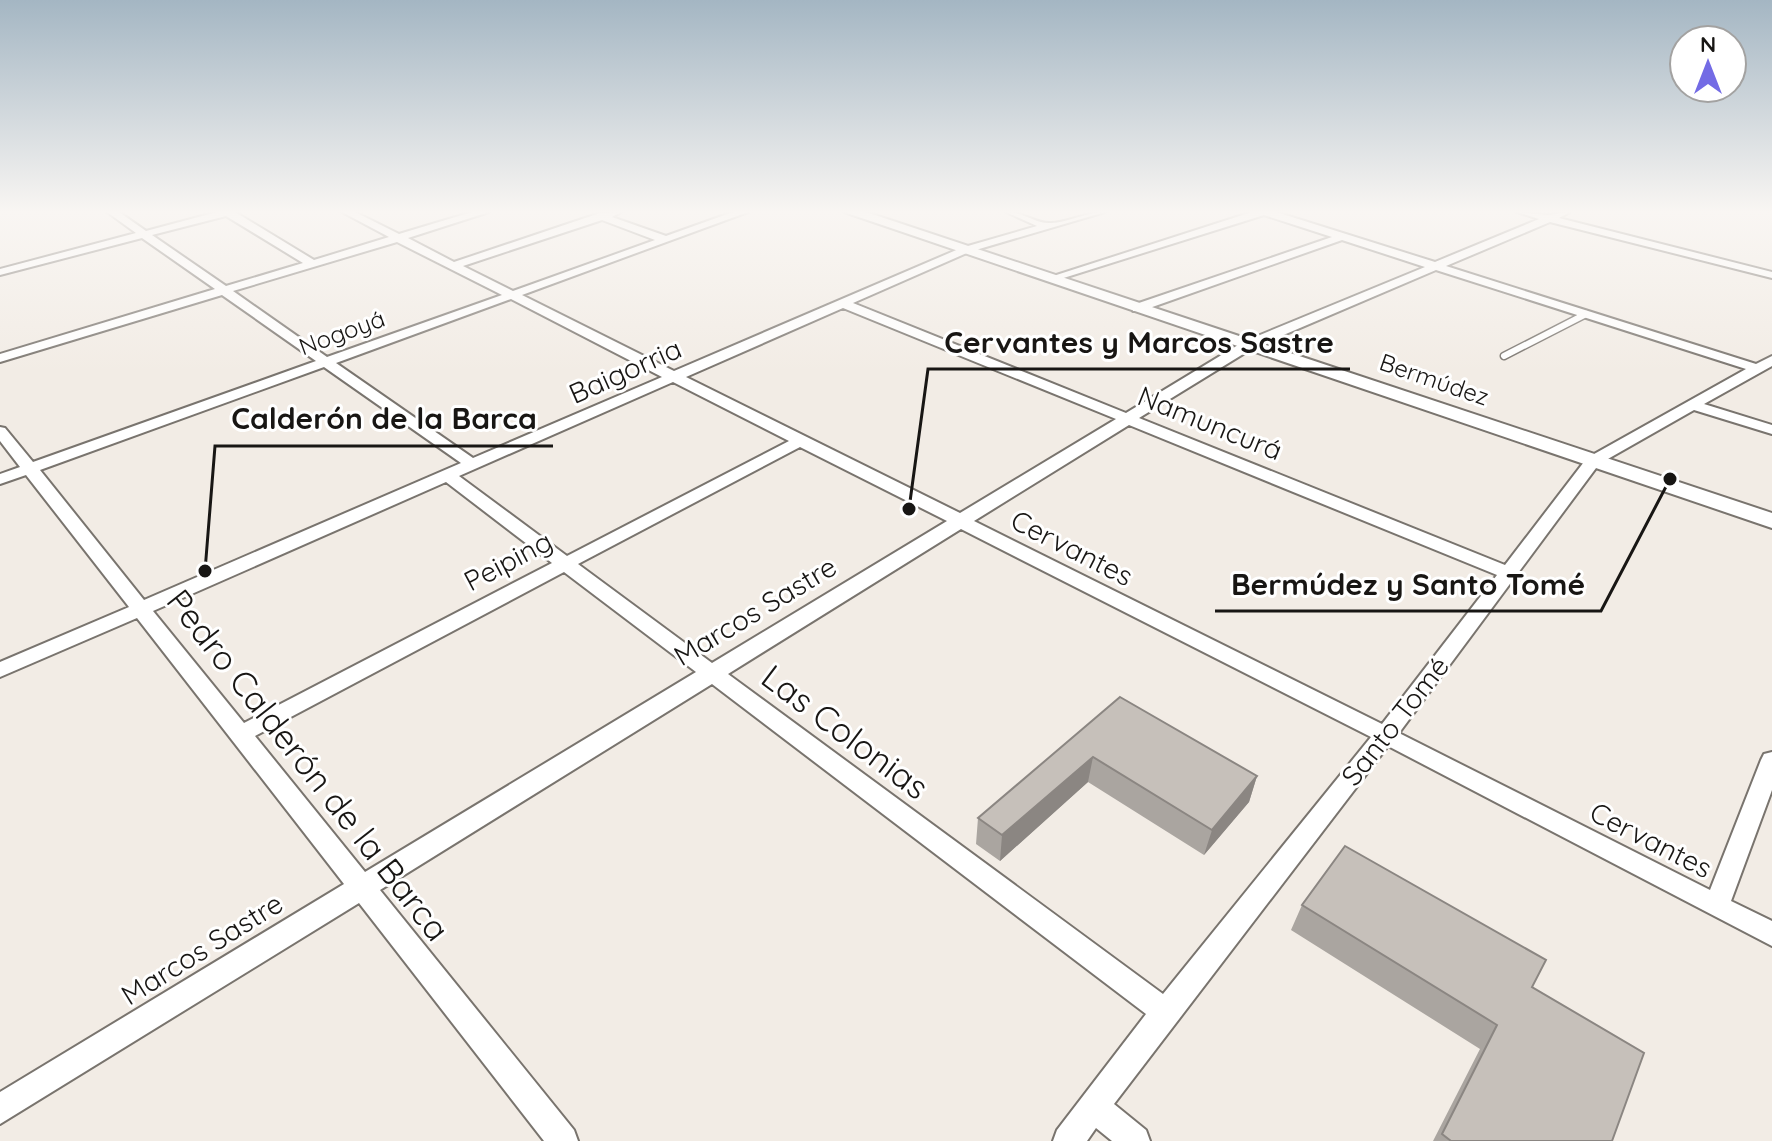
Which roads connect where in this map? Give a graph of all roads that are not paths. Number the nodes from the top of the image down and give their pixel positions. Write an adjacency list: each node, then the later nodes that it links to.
1 (26, 265): 14 (street)
2 (186, 265): 17 (street)
3 (309, 265): 17 (street)
4 (596, 265): 18 (street, Nogoyá)
5 (931, 265): 19 (street, Baigorria)
6 (1010, 265): 16 (street, Bermúdez)
7 (1094, 265): 16 (street)
8 (1260, 265): 20 (street)
9 (1430, 265): 13 (street)
10 (1439, 265): 13 (street, Marcos Sastre)
11 (1733, 265): 15 (street)
12 (452, 266): 18 (street, Cervantes)
13 (1435, 267): 21 (street); 22 (street, Marcos Sastre)
14 (0, 272)
15 (1772, 275)
16 (1050, 279): 20 (street, Bermúdez)
17 (221, 291): 24 (street); 26 (street)
18 (511, 296): 26 (street, Nogoyá); 28 (street, Cervantes)
19 (845, 304): 28 (street, Baigorria); 30 (street, Namuncurá)
20 (1137, 308): 22 (street, Bermúdez)
21 (1586, 314): 23 (lane); 27 (street)
22 (1248, 345): 30 (street, Marcos Sastre); 34 (street, Bermúdez)
23 (1504, 356)
24 (0, 358)
25 (1772, 360): 27 (street, Santo Tomé)
26 (328, 361): 35 (street); 36 (street, Nogoyá)
27 (1756, 368): 29 (street, Santo Tomé)
28 (674, 378): 33 (street, Cervantes); 35 (street, Baigorria)
29 (1693, 405): 31 (street); 34 (street, Santo Tomé)
30 (1127, 417): 40 (street, Marcos Sastre); 42 (street, Namuncurá)
31 (1772, 430)
32 (0, 431): 36 (street, Pedro Calderón de la Barca)
33 (800, 441): 40 (street, Cervantes); 41 (street, Peiping)
34 (1593, 461): 39 (street, Bermúdez); 42 (street, Santo Tomé)
35 (473, 465): 37 (street, Baigorria)
36 (30, 468): 38 (street, Nogoyá); 43 (street, Pedro Calderón de la Barca)
37 (448, 476): 41 (street, Las Colonias); 43 (street, Baigorria)
38 (0, 479)
39 (1772, 521)
40 (960, 523): 45 (street, Marcos Sastre); 47 (street, Cervantes)
41 (565, 563): 45 (street, Las Colonias); 46 (street, Peiping)
42 (1510, 574): 47 (street, Santo Tomé)
43 (140, 609): 44 (street, Baigorria); 46 (street, Pedro Calderón de la Barca)
44 (0, 670)
45 (712, 672): 49 (street, Marcos Sastre); 52 (street, Las Colonias)
46 (242, 733): 49 (street, Pedro Calderón de la Barca)
47 (1385, 735): 50 (street, Cervantes); 52 (street, Santo Tomé)
48 (1772, 760): 50 (street)
49 (360, 887): 54 (street, Marcos Sastre); 55 (street, Pedro Calderón de la Barca)
50 (1717, 905): 51 (street, Cervantes)
51 (1772, 934)
52 (1165, 1012): 53 (street, Santo Tomé)
53 (1094, 1106): 56 (street, Santo Tomé); 57 (street)
54 (0, 1109)
55 (563, 1141)
56 (1068, 1141)
57 (1135, 1141)

